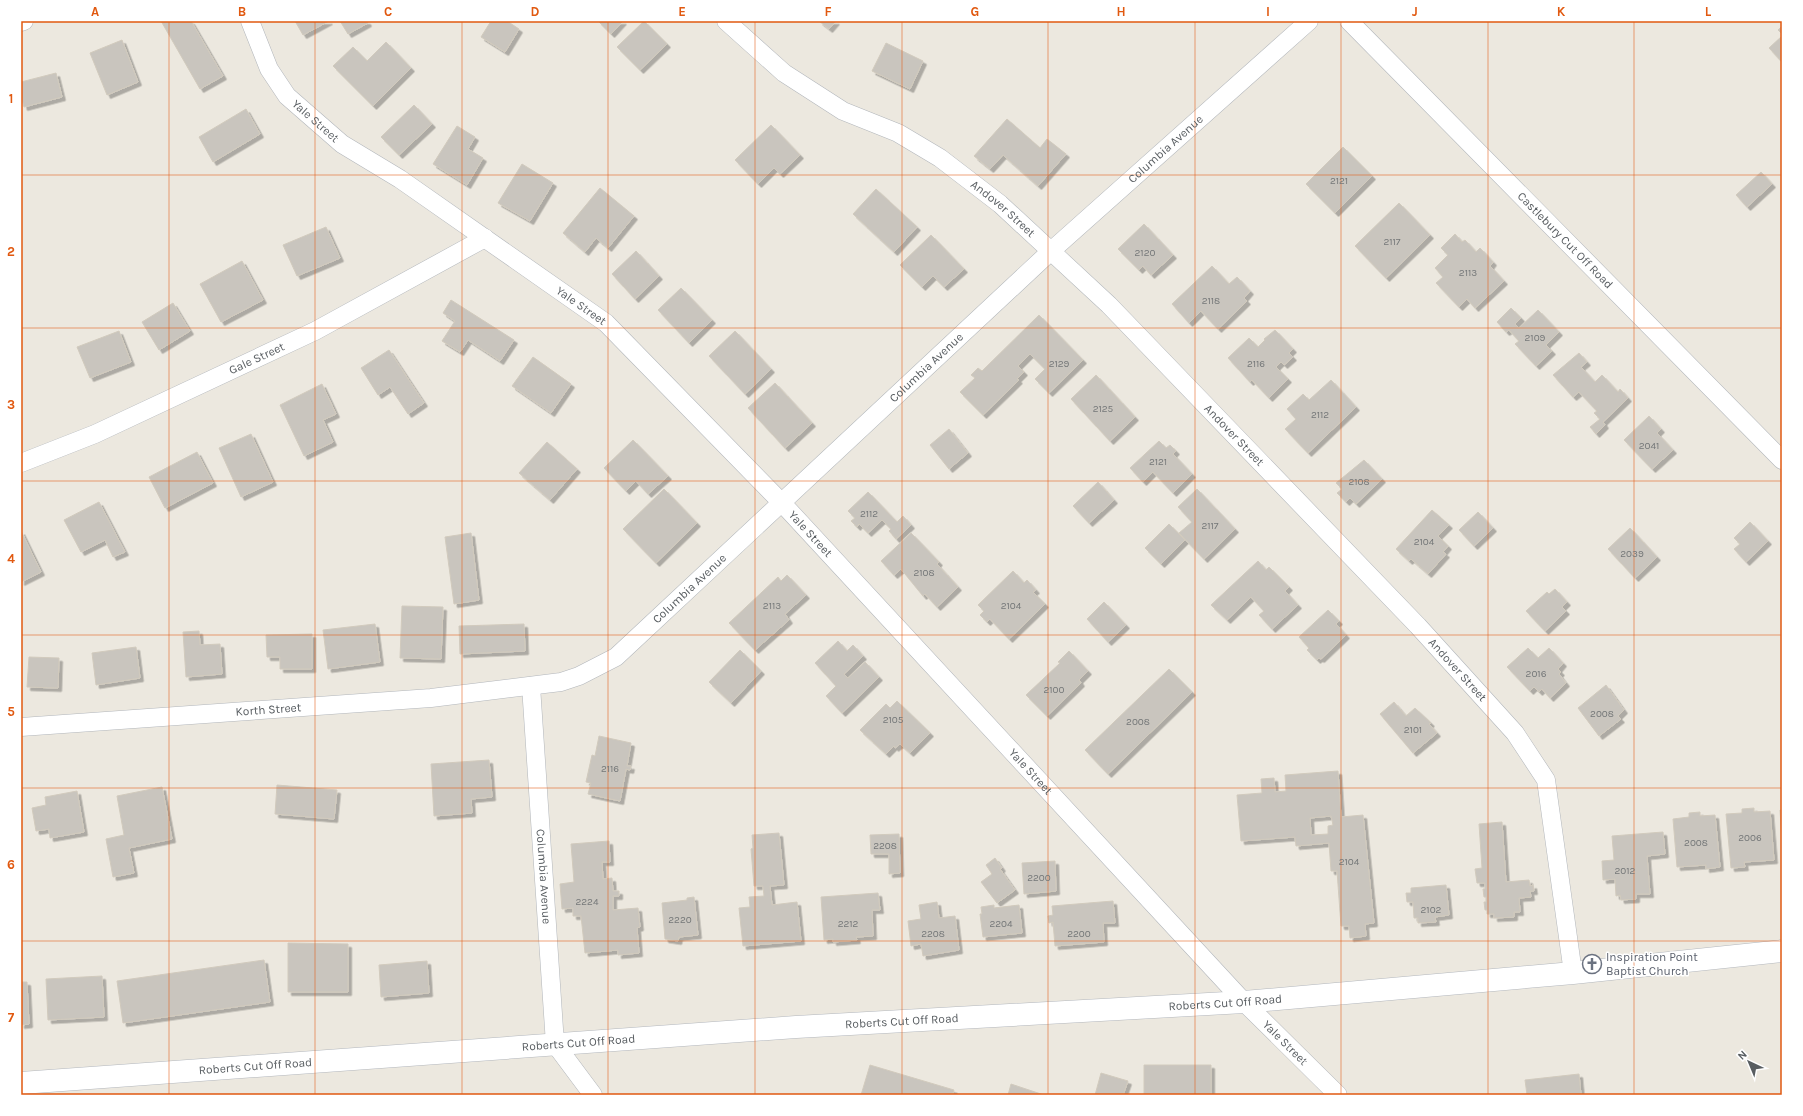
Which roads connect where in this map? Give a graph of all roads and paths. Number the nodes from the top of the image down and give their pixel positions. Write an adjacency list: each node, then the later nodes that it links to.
1 (24, 21): 6 (street)
2 (250, 21): 7 (street, Yale Street)
3 (726, 21): 8 (street, Andover Street)
4 (1309, 21): 8 (street, Columbia Avenue)
5 (1349, 21): 9 (street, Castlebury Cut Off Road)
6 (21, 22)
7 (485, 238): 10 (street, Gale Street); 11 (street, Yale Street)
8 (1051, 251): 11 (street, Columbia Avenue); 15 (street, Andover Street)
9 (1782, 460)
10 (21, 463)
11 (782, 503): 12 (street, Columbia Avenue); 16 (street, Yale Street)
12 (523, 687): 13 (street, Korth Street); 17 (street, Columbia Avenue)
13 (21, 727)
14 (1782, 951): 15 (street, Roberts Cut Off Road)
15 (1573, 973): 16 (street, Roberts Cut Off Road)
16 (1244, 1002): 17 (street, Roberts Cut Off Road); 20 (street, Yale Street)
17 (555, 1044): 18 (street, Roberts Cut Off Road); 19 (street)
18 (21, 1083)
19 (593, 1095)
20 (1338, 1095)

